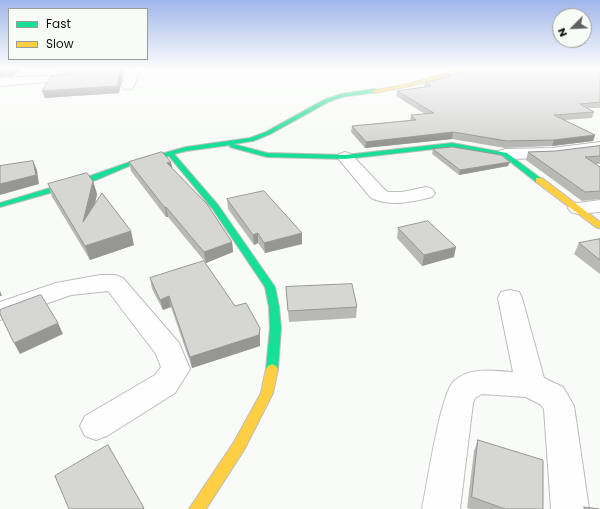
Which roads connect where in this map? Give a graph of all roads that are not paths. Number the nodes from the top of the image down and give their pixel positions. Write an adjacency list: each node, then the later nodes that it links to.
1 (361, 93): 2 (street)
2 (227, 145): 4 (street); 6 (street)
3 (600, 147): 5 (street)
4 (170, 153): 8 (street); 16 (street)
5 (505, 154): 6 (street); 10 (street)
6 (345, 157): 7 (street)
7 (426, 193)
8 (0, 205)
9 (600, 206): 10 (street)
10 (578, 208): 11 (street)
11 (600, 226)
12 (510, 298): 14 (street)
13 (0, 311): 15 (street)
14 (531, 385): 17 (street); 18 (street)
15 (96, 426)
16 (197, 509)
17 (441, 509)
18 (570, 509)

